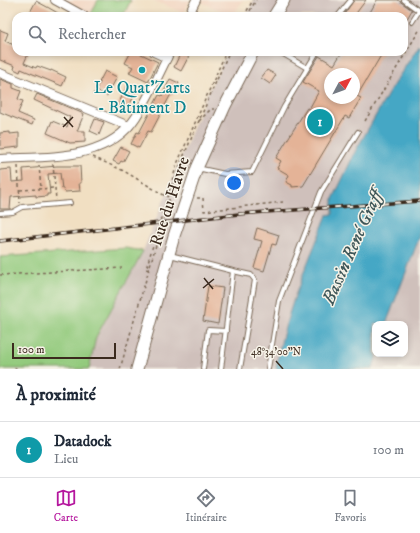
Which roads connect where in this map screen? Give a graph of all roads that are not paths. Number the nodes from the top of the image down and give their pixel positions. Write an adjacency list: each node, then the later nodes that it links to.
1 (55, 0): 6 (street)
2 (196, 0): 7 (street)
3 (284, 0): 8 (main road)
4 (351, 0): 9 (lane)
5 (404, 0): 10 (lane)
6 (77, 12)
7 (190, 12)
8 (276, 12)
9 (341, 12)
10 (412, 22)
11 (168, 56): 17 (street)
12 (252, 56): 20 (main road, Rue du Havre)
13 (287, 56): 15 (lane)
14 (314, 56): 15 (lane)
15 (307, 68): 20 (lane)
16 (0, 73): 17 (street)
17 (129, 126): 19 (street)
18 (358, 132): 30 (lane)
19 (0, 159)
20 (197, 168): 23 (main road, Rue du Havre)
21 (70, 203): 22 (lane)
22 (0, 213)
23 (169, 255): 24 (lane); 26 (main road, Rue du Havre)
24 (233, 272): 25 (lane); 29 (lane)
25 (226, 331): 27 (lane); 28 (lane)
26 (137, 369)
27 (203, 369)
28 (221, 369)
29 (240, 369)
30 (268, 369)

